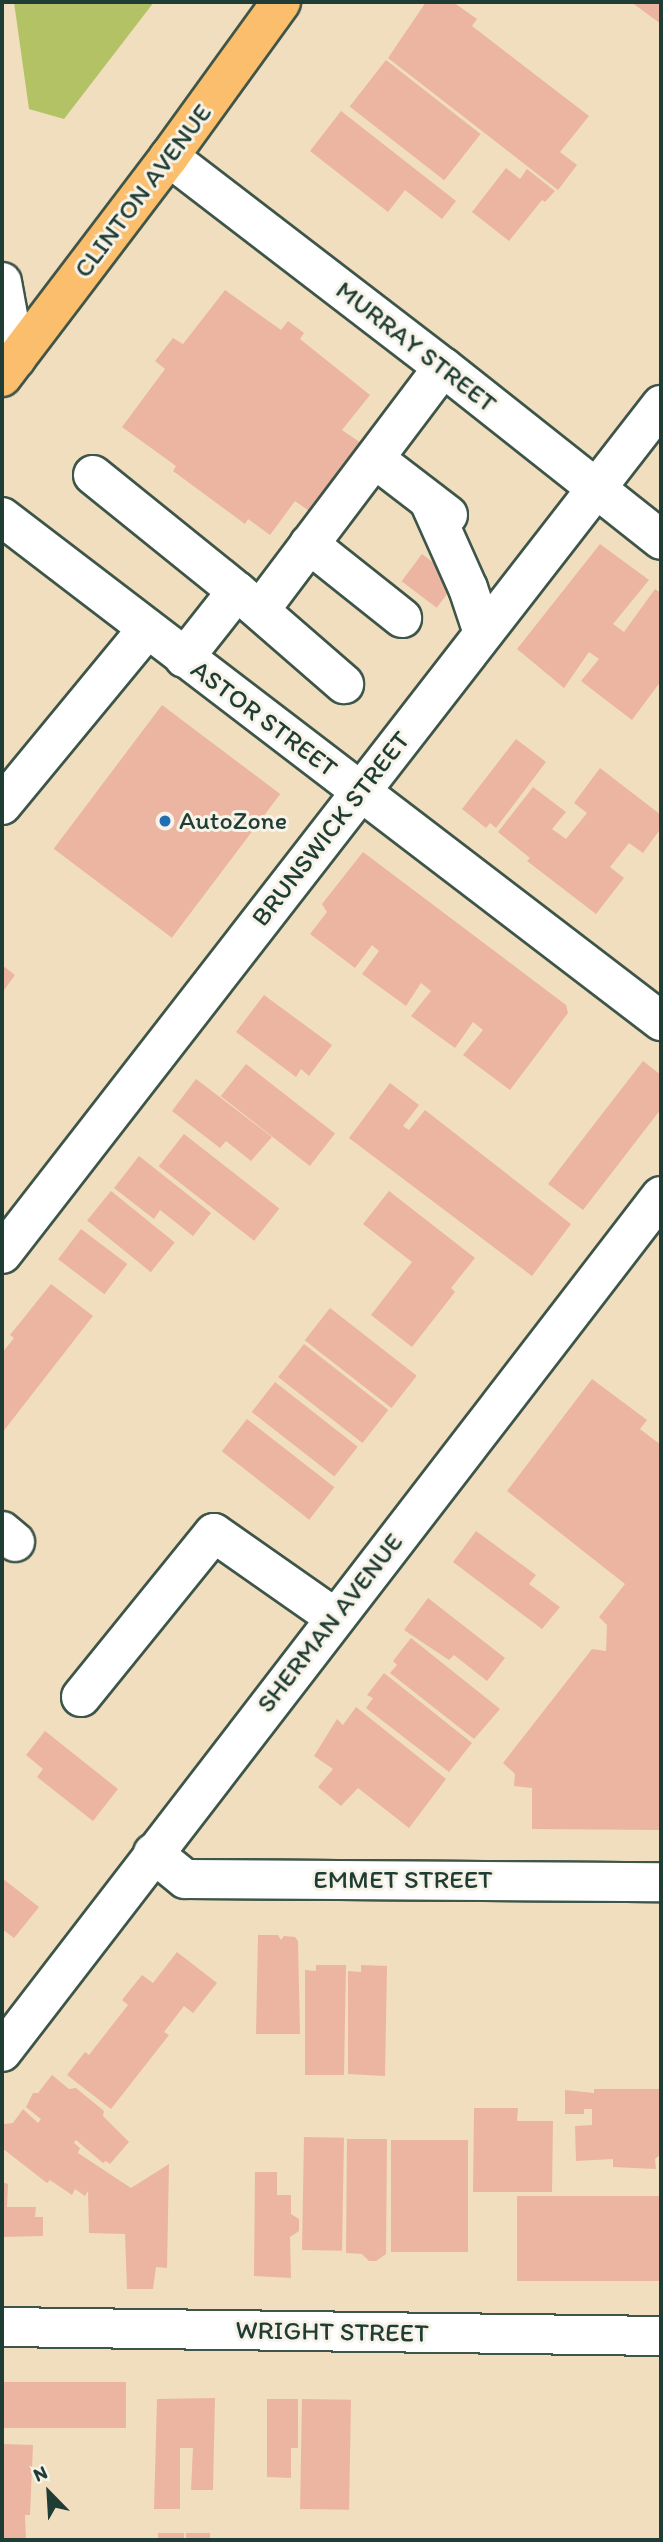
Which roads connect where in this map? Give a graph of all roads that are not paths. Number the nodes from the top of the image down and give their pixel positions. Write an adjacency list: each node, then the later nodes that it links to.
1 (281, 2): 2 (main road, CLINTON AVENUE)
2 (169, 157): 4 (street, MURRAY STREET); 5 (main road, CLINTON AVENUE)
3 (2, 282): 5 (street)
4 (443, 367): 7 (street); 9 (street, MURRAY STREET)
5 (9, 368)
6 (661, 405): 9 (street, BRUNSWICK STREET)
7 (375, 459): 10 (street); 14 (street)
8 (93, 475): 15 (street)
9 (596, 489): 13 (street, MURRAY STREET); 18 (street, BRUNSWICK STREET)
10 (429, 501): 12 (street); 18 (street)
11 (2, 517): 17 (street, ASTOR STREET)
12 (465, 528)
13 (661, 540)
14 (310, 544): 15 (street); 16 (street)
15 (249, 601): 19 (street); 20 (street)
16 (402, 618)
17 (147, 629): 19 (street, ASTOR STREET); 22 (street)
18 (484, 633): 21 (street, BRUNSWICK STREET)
19 (184, 658): 21 (street, ASTOR STREET)
20 (344, 684)
21 (360, 792): 23 (street, ASTOR STREET); 25 (street, BRUNSWICK STREET)
22 (2, 806)
23 (661, 1021)
24 (661, 1196): 26 (street, SHERMAN AVENUE)
25 (2, 1254)
26 (334, 1617): 27 (street); 28 (street, SHERMAN AVENUE)
27 (81, 1697)
28 (153, 1853): 29 (street, EMMET STREET); 30 (street, SHERMAN AVENUE)
29 (661, 1882)
30 (2, 2052)
31 (2, 2327): 32 (street, WRIGHT STREET)
32 (661, 2336)

